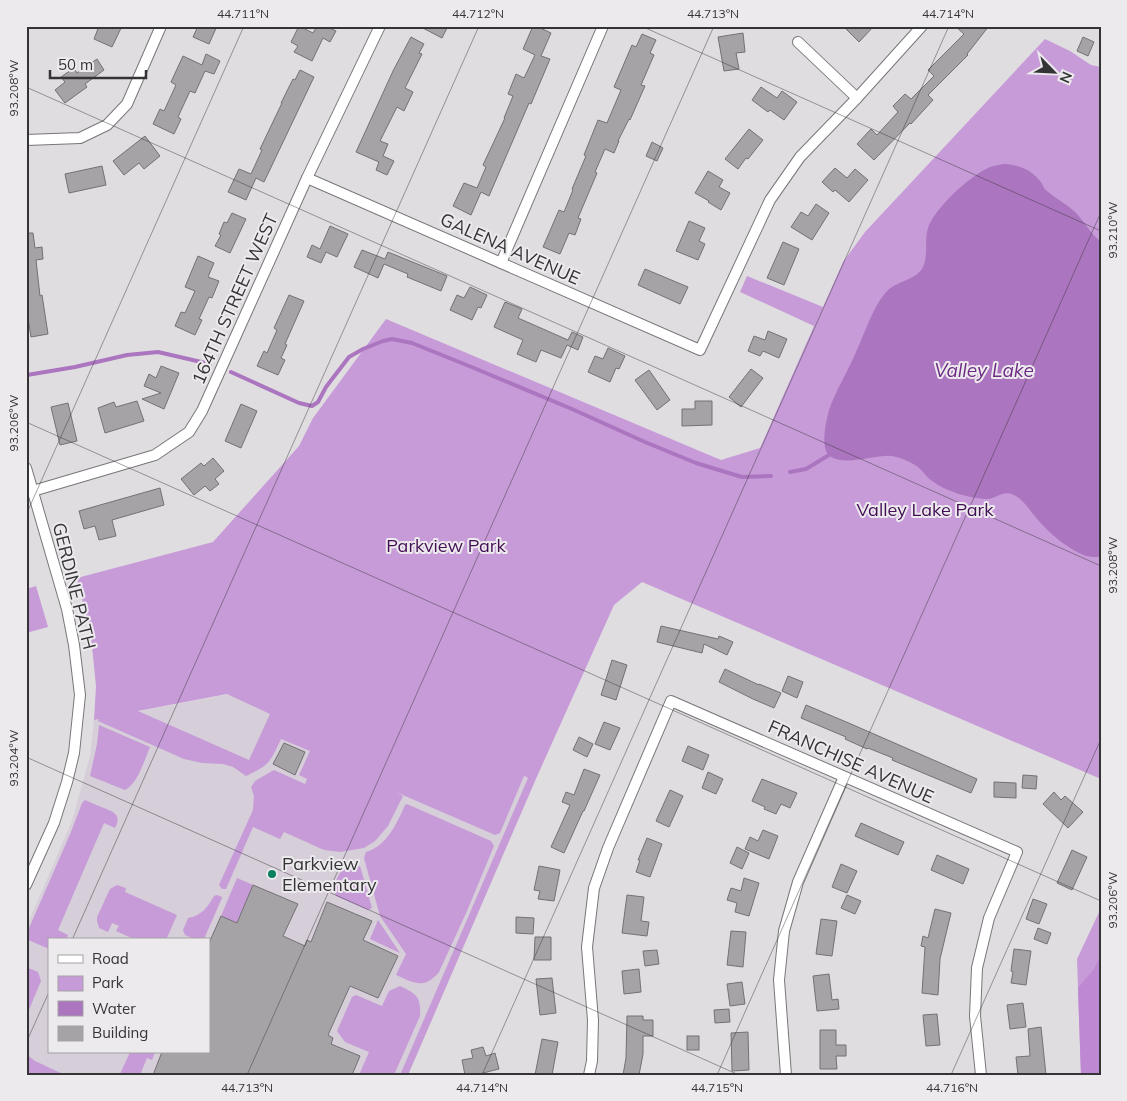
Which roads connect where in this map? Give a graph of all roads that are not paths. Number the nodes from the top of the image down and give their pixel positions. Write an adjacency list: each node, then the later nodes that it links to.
1 (161, 26): 7 (street)
2 (380, 26): 8 (street, 164TH STREET WEST)
3 (603, 26): 9 (street)
4 (922, 26): 6 (street)
5 (798, 42): 6 (street)
6 (857, 98): 9 (street, GALENA AVENUE)
7 (26, 140)
8 (307, 178): 9 (street, GALENA AVENUE); 11 (street, 164TH STREET WEST)
9 (501, 263)
10 (26, 468): 11 (street, GERDINE PATH)
11 (29, 492): 13 (street, GERDINE PATH)
12 (844, 777): 14 (street, FRANCHISE AVENUE); 15 (street); 16 (street, FRANCHISE AVENUE)
13 (26, 885)
14 (589, 1075)
15 (786, 1075)
16 (981, 1075)

